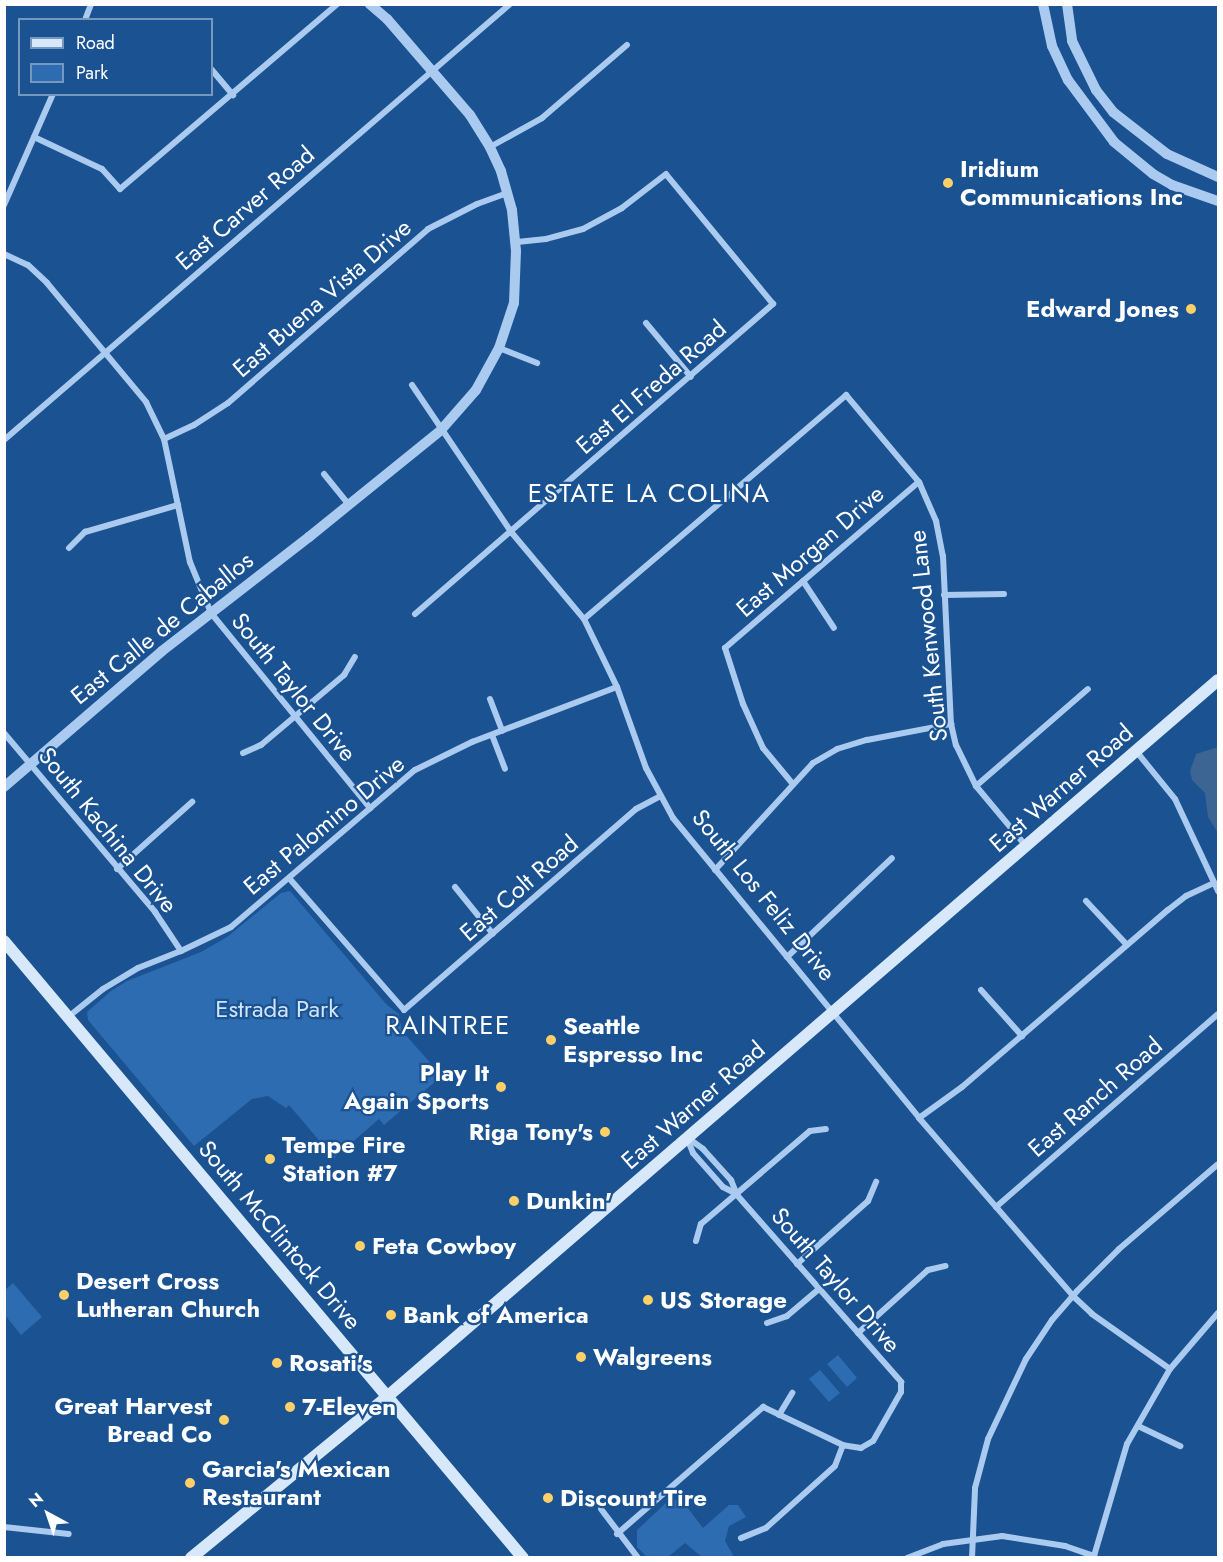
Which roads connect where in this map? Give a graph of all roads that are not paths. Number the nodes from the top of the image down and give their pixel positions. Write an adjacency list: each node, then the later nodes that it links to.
1 (337, 4): 9 (street)
2 (370, 4): 7 (street)
3 (510, 4): 7 (street, East Carver Road)
4 (1043, 4): 15 (street)
5 (1067, 4): 13 (street)
6 (627, 45): 12 (street)
7 (432, 70): 12 (street, East Calle de Caballos); 21 (street, East Carver Road)
8 (213, 71): 9 (street)
9 (232, 95): 11 (street)
10 (51, 96): 11 (street)
11 (34, 137): 16 (street)
12 (490, 147): 14 (street, East Calle de Caballos)
13 (1218, 177)
14 (508, 193): 17 (street, East Calle de Caballos); 26 (street, East Buena Vista Drive)
15 (1218, 201)
16 (4, 205)
17 (516, 242): 20 (street, East Calle de Caballos); 23 (street, East El Freda Road)
18 (4, 254): 21 (street, South Taylor Drive)
19 (646, 322): 23 (street)
20 (499, 348): 22 (street); 25 (street, East Calle de Caballos)
21 (106, 352): 26 (street, South Taylor Drive); 27 (street, East Carver Road)
22 (537, 363)
23 (691, 377): 32 (street, East El Freda Road)
24 (412, 385): 25 (street, South Los Feliz Drive)
25 (441, 430): 31 (street, East Calle de Caballos); 32 (street, South Los Feliz Drive)
26 (164, 439): 30 (street, South Taylor Drive)
27 (4, 440)
28 (324, 474): 31 (street)
29 (919, 482): 34 (street, East Morgan Drive); 36 (street, South Kenwood Lane); 39 (street, South Kenwood Lane)
30 (178, 505): 33 (street); 37 (street, South Taylor Drive)
31 (349, 505): 37 (street, East Calle de Caballos)
32 (512, 532): 38 (street, East El Freda Road); 39 (street, South Los Feliz Drive)
33 (69, 548)
34 (803, 582): 40 (street); 55 (street, East Morgan Drive)
35 (1004, 594): 36 (street)
36 (944, 595): 47 (street, South Kenwood Lane)
37 (211, 613): 46 (street, South Taylor Drive); 53 (street, East Calle de Caballos)
38 (415, 614)
39 (584, 619): 43 (street, South Los Feliz Drive)
40 (834, 628)
41 (355, 657): 46 (street)
42 (1218, 680): 51 (main road, East Warner Road)
43 (617, 687): 48 (street, East Palomino Drive); 58 (street, South Los Feliz Drive)
44 (1088, 689): 56 (street)
45 (490, 699): 48 (street)
46 (294, 716): 52 (street); 60 (street, South Taylor Drive)
47 (951, 724): 55 (street); 56 (street, South Kenwood Lane)
48 (502, 731): 50 (street, East Palomino Drive)
49 (4, 733): 53 (street, South Kachina Drive)
50 (492, 735): 54 (street); 60 (street, East Palomino Drive)
51 (1136, 751): 61 (main road, East Warner Road); 66 (street)
52 (243, 753)
53 (30, 764): 57 (street, East Calle de Caballos); 63 (street, South Kachina Drive)
54 (505, 769)
55 (792, 783): 64 (street)
56 (976, 786): 61 (street, South Kenwood Lane)
57 (4, 787)
58 (659, 797): 64 (street, South Los Feliz Drive); 70 (street, East Colt Road)
59 (192, 802): 63 (street)
60 (370, 808): 65 (street, East Palomino Drive)
61 (1026, 846): 76 (main road, East Warner Road)
62 (892, 858): 74 (street)
63 (117, 869): 73 (street, South Kachina Drive)
64 (715, 870): 74 (street, South Los Feliz Drive)
65 (289, 878): 70 (street, East Colt Road); 73 (street, East Palomino Drive)
66 (1214, 883): 68 (street); 72 (street)
67 (455, 887): 70 (street)
68 (1218, 891)
69 (1086, 901): 72 (street)
70 (494, 934)
71 (4, 941): 78 (main road, South McClintock Drive)
72 (1127, 945): 79 (street)
73 (181, 951): 78 (street, East Palomino Drive)
74 (787, 957): 76 (street, South Los Feliz Drive)
75 (981, 990): 79 (street)
76 (833, 1012): 80 (street, South Los Feliz Drive); 82 (main road, East Warner Road)
77 (1218, 1014): 86 (street, East Ranch Road)
78 (68, 1017): 97 (main road, South McClintock Drive)
79 (1023, 1036): 80 (street)
80 (919, 1118): 86 (street, South Los Feliz Drive)
81 (826, 1129): 85 (street)
82 (687, 1138): 85 (street, South Taylor Drive); 85 (street, South Taylor Drive); 97 (main road, East Warner Road)
83 (1218, 1164): 91 (street)
84 (876, 1182): 88 (street)
85 (737, 1195): 87 (street); 88 (street, South Taylor Drive)
86 (996, 1207): 91 (street, South Los Feliz Drive)
87 (696, 1241)
88 (797, 1264): 90 (street, South Taylor Drive)
89 (946, 1266): 94 (street)
90 (819, 1289): 93 (street); 94 (street, South Taylor Drive)
91 (1073, 1296): 95 (street, South Los Feliz Drive); 107 (street)
92 (1218, 1313): 95 (street)
93 (767, 1323)
94 (858, 1333): 100 (street, South Taylor Drive)
95 (1170, 1369): 99 (street)
96 (792, 1393): 98 (street)
97 (388, 1396): 108 (main road, East Warner Road); 109 (main road, South McClintock Drive)
98 (779, 1415): 100 (street); 105 (street)
99 (1138, 1425): 101 (street); 113 (street)
100 (843, 1445): 106 (street)
101 (1179, 1446)
102 (601, 1509): 105 (street)
103 (4, 1527): 104 (street)
104 (69, 1534)
105 (617, 1534): 110 (street)
106 (741, 1538)
107 (973, 1538): 111 (street); 112 (street); 113 (street)
108 (191, 1557)
109 (523, 1557)
110 (638, 1557)
111 (907, 1557)
112 (972, 1557)
113 (1097, 1557)

